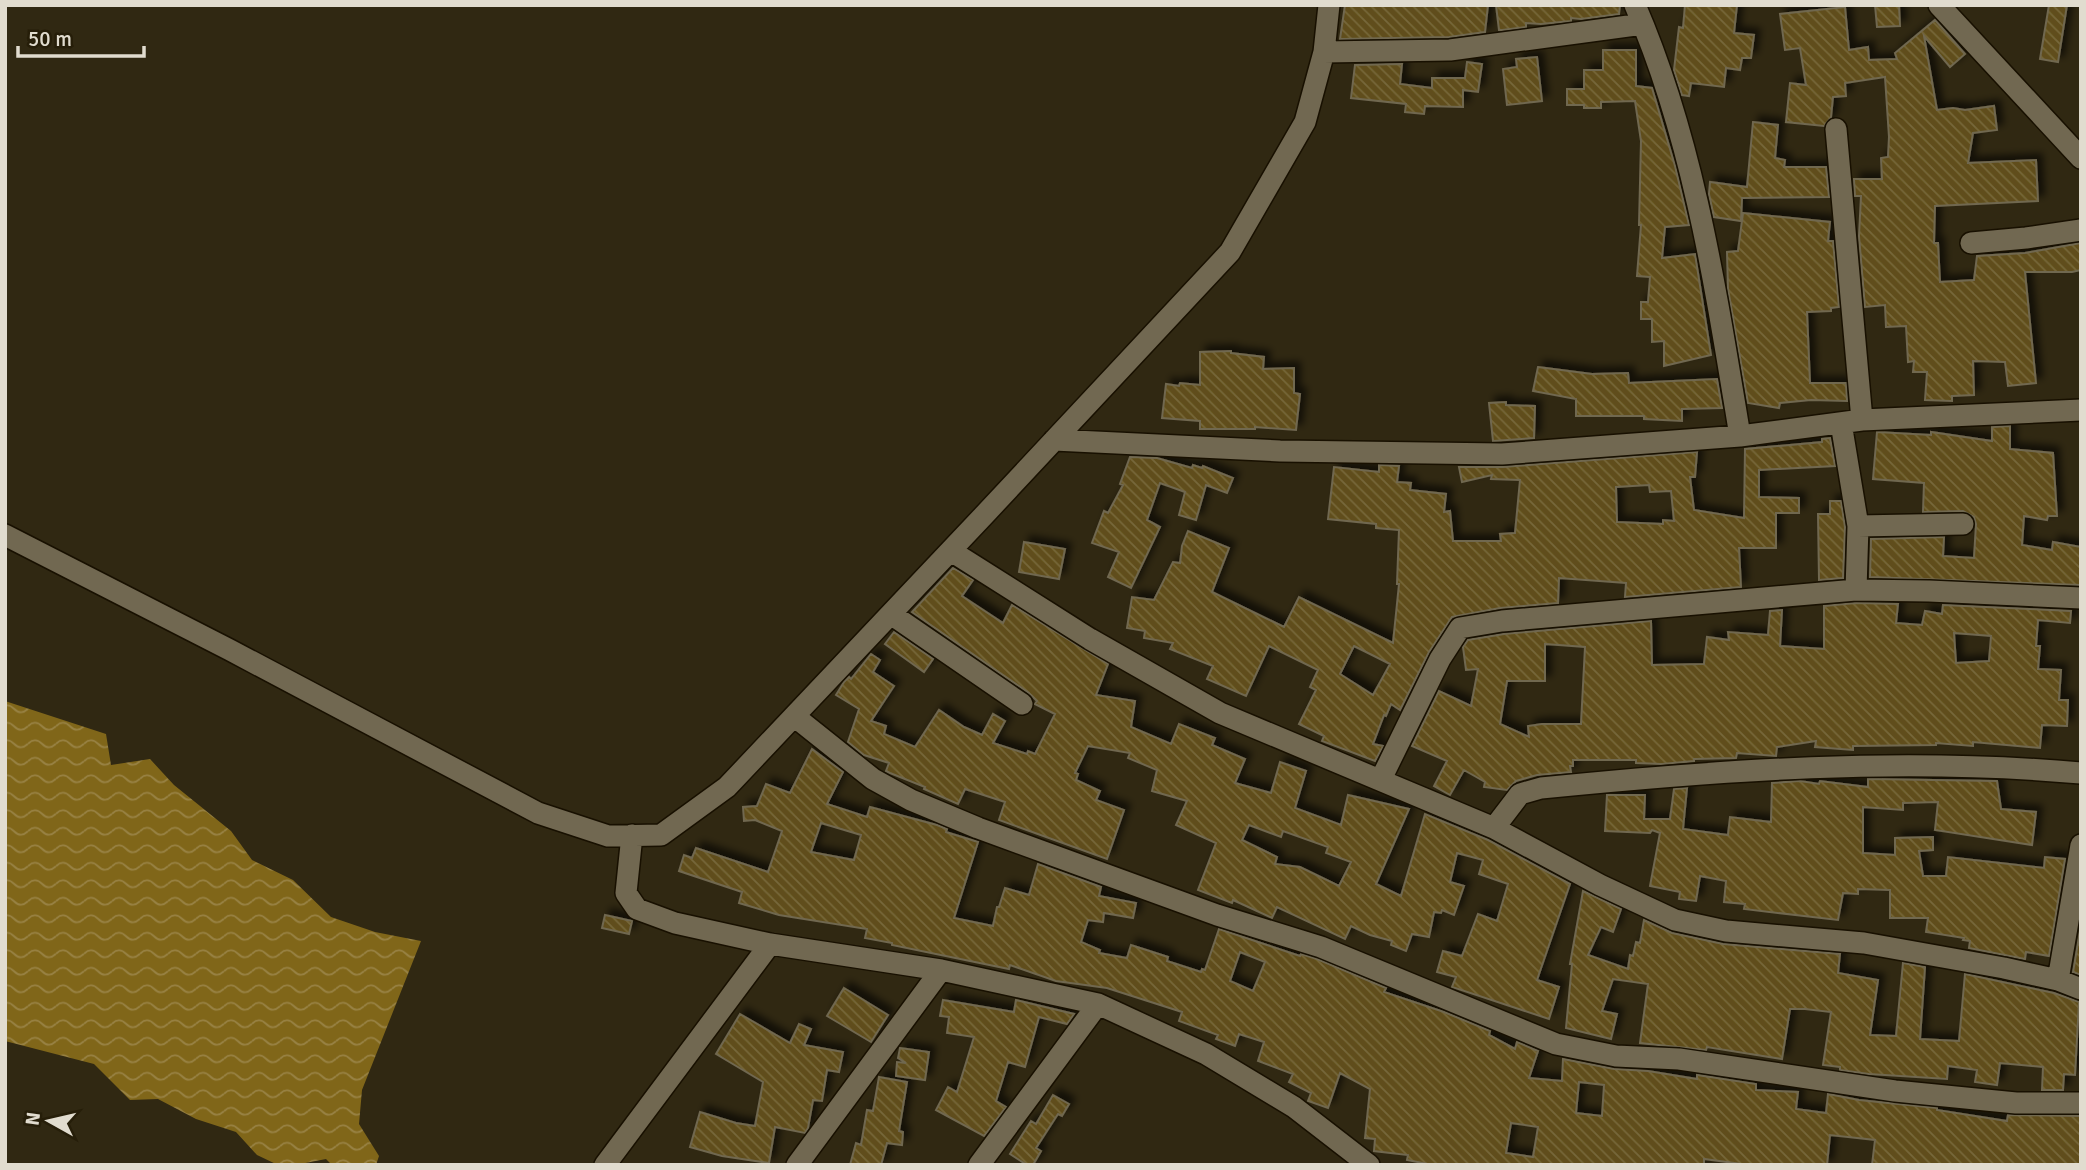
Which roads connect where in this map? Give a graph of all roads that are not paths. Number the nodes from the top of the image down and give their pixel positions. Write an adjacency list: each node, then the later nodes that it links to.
1 (1329, 5): 4 (street)
2 (1939, 5): 6 (street)
3 (1639, 15): 4 (street); 11 (street)
4 (1325, 52): 12 (street)
5 (1836, 129): 10 (street)
6 (2081, 158)
7 (2081, 230): 8 (street)
8 (1971, 243)
9 (2081, 410): 10 (street)
10 (1851, 421): 11 (street); 14 (street)
11 (1740, 436): 12 (street)
12 (1054, 440): 16 (street)
13 (1963, 524): 14 (street)
14 (1858, 526): 17 (street)
15 (5, 535): 25 (street)
16 (951, 551): 19 (street); 23 (street)
17 (1856, 590): 18 (street); 23 (street)
18 (2081, 598)
19 (891, 614): 20 (street); 21 (street)
20 (1022, 704)
21 (794, 716): 25 (street); 32 (street)
22 (2081, 773): 24 (street)
23 (1381, 779): 24 (street)
24 (1494, 828): 29 (street)
25 (632, 835): 27 (street)
26 (2081, 845): 29 (street)
27 (770, 944): 28 (street); 34 (street)
28 (941, 970): 31 (street); 35 (street)
29 (2058, 980): 30 (street)
30 (2081, 989)
31 (1098, 1004): 33 (street); 36 (street)
32 (2081, 1103)
33 (1371, 1164)
34 (605, 1165)
35 (797, 1165)
36 (979, 1165)

